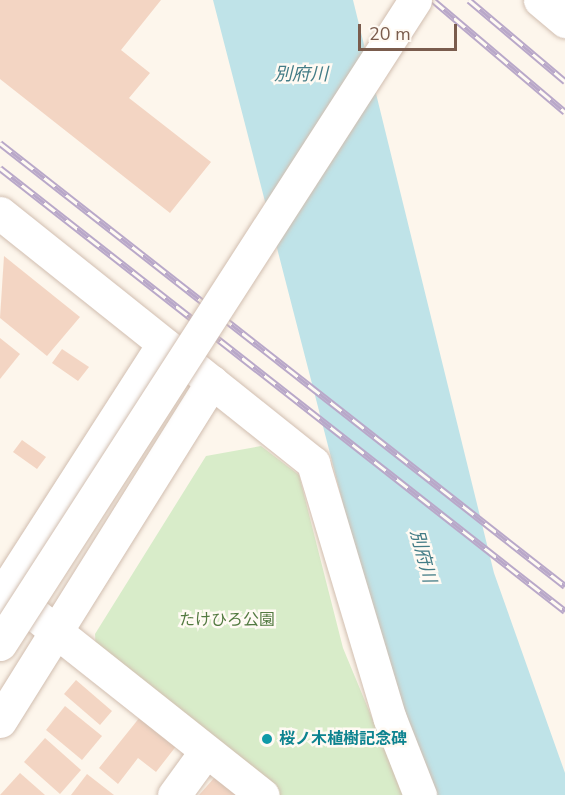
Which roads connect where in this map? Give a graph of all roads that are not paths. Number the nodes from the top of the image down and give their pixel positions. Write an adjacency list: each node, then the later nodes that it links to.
1 (415, 0): 9 (street, bridge)
2 (540, 0): 3 (street)
3 (565, 21)
4 (0, 213): 5 (street)
5 (163, 344): 6 (street); 7 (street)
6 (212, 382): 8 (street); 14 (street)
7 (2, 592): 8 (street)
8 (55, 631): 10 (street); 11 (street)
9 (0, 644)
10 (0, 721)
11 (206, 752): 12 (street); 13 (street)
12 (174, 795)
13 (262, 795)
14 (420, 795)

